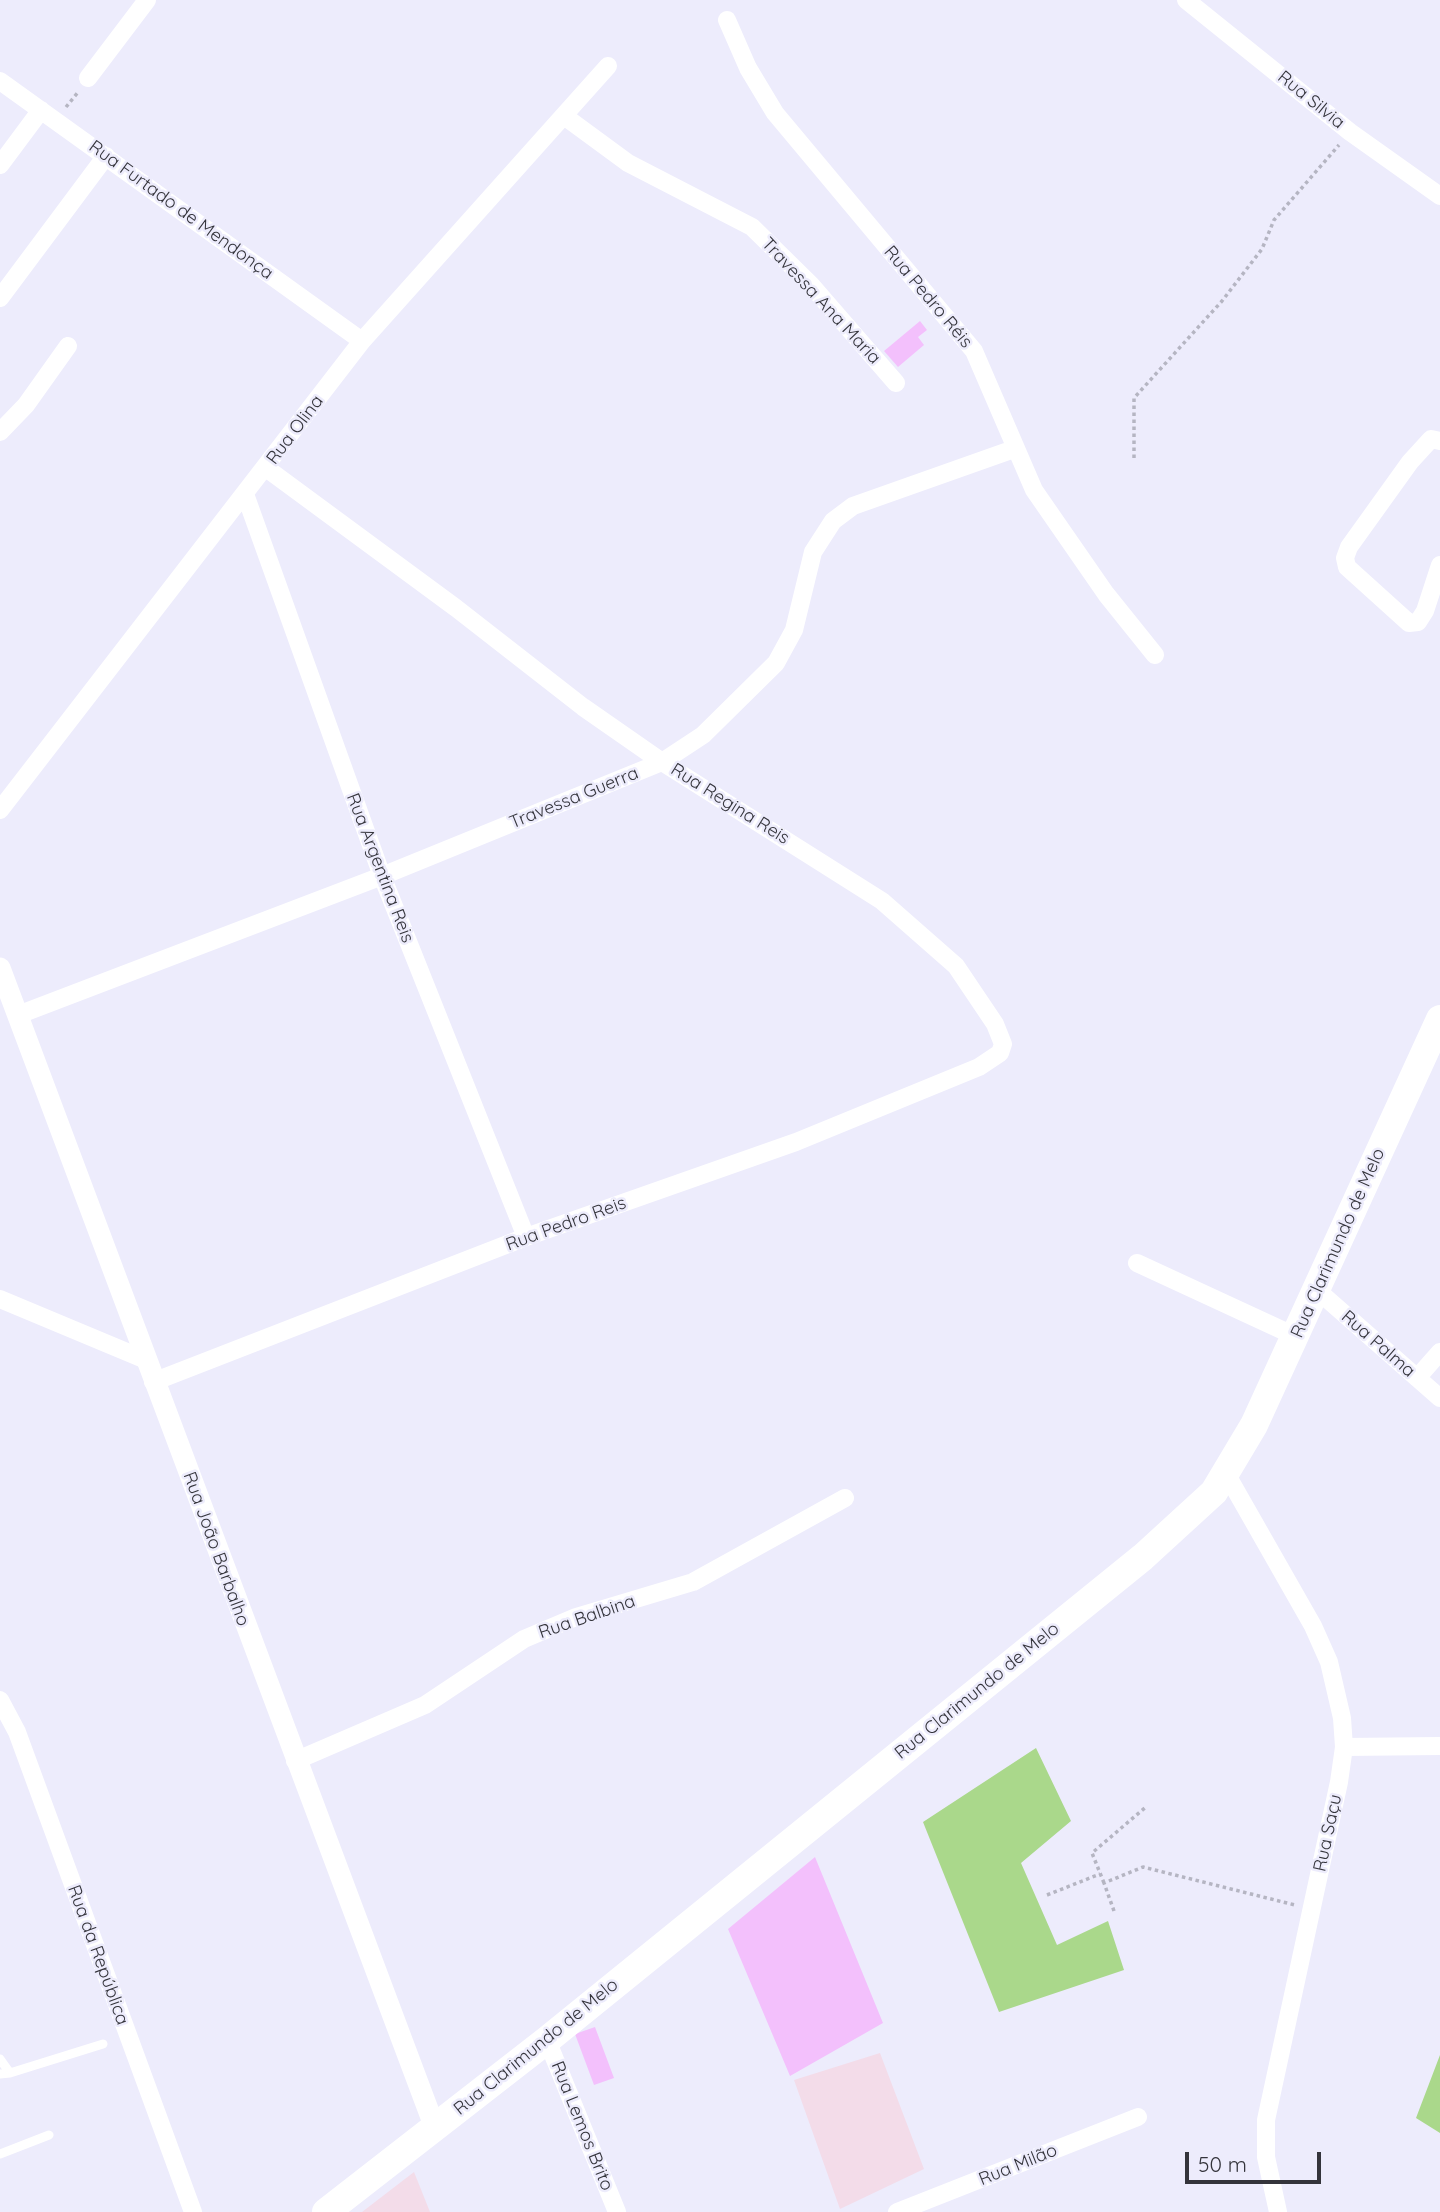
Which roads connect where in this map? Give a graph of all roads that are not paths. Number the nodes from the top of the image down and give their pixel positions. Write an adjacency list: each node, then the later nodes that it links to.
1 (148, 0): 5 (street)
2 (1187, 0): 11 (street, Rua Silvia)
3 (727, 20): 18 (street, Rua Pedro Réis)
4 (608, 66): 8 (street, Rua Olina)
5 (88, 78)
6 (0, 80): 7 (street, Rua Furtado de Mendonça)
7 (41, 110): 9 (street, Rua Furtado de Mendonça); 10 (street)
8 (564, 116): 13 (street, Rua Olina); 15 (street, Travessa Ana Maria)
9 (106, 156): 12 (street); 13 (street, Rua Furtado de Mendonça)
10 (0, 164)
11 (1440, 196)
12 (0, 298)
13 (362, 341): 19 (street, Rua Olina)
14 (68, 346): 16 (street)
15 (895, 383)
16 (0, 432)
17 (1440, 441): 21 (street)
18 (1014, 449): 22 (street, Rua Pedro Réis); 23 (street, Travessa Guerra)
19 (266, 468): 20 (street, Rua Olina); 23 (street, Rua Regina Reis)
20 (245, 494): 24 (street, Rua Olina); 25 (street, Rua Argentina Reis)
21 (1440, 565)
22 (1155, 655)
23 (662, 762): 25 (street, Travessa Guerra); 30 (street, Rua Regina Reis)
24 (0, 810)
25 (382, 876): 27 (street, Travessa Guerra); 31 (street, Rua Argentina Reis)
26 (0, 968): 27 (street, Rua João Barbalho)
27 (18, 1015): 37 (street, Rua João Barbalho)
28 (1440, 1019): 29 (main road, Rua Clarimundo de Melo)
29 (1429, 1064): 33 (main road, Rua Clarimundo de Melo)
30 (979, 1067): 31 (street, Rua Pedro Reis)
31 (526, 1237): 39 (street, Rua Pedro Reis)
32 (1137, 1263): 35 (street)
33 (1317, 1290): 35 (main road, Rua Clarimundo de Melo); 38 (street, Rua Palma)
34 (0, 1298): 37 (street)
35 (1297, 1337): 41 (main road, Rua Clarimundo de Melo)
36 (1440, 1352): 38 (street)
37 (146, 1360): 39 (street, Rua João Barbalho)
38 (1417, 1378): 40 (street, Rua Palma)
39 (153, 1382): 46 (street, Rua João Barbalho)
40 (1440, 1398)
41 (1227, 1475): 45 (street, Rua Saçu); 47 (main road, Rua Clarimundo de Melo)
42 (845, 1498): 46 (street, Rua Balbina)
43 (0, 1700): 55 (street, Rua da República)
44 (1440, 1746): 45 (street)
45 (1343, 1747): 59 (street, Rua Saçu)
46 (295, 1761): 52 (street, Rua João Barbalho)
47 (548, 2040): 52 (main road, Rua Clarimundo de Melo); 57 (street, Rua Lemos Brito)
48 (103, 2044): 50 (lane)
49 (0, 2059): 50 (lane)
50 (5, 2074)
51 (1138, 2117): 58 (street, Rua Milão)
52 (435, 2128): 56 (main road, Rua Clarimundo de Melo)
53 (49, 2135): 54 (lane)
54 (0, 2154)
55 (193, 2212)
56 (326, 2212)
57 (617, 2212)
58 (897, 2212)
59 (1278, 2212)

